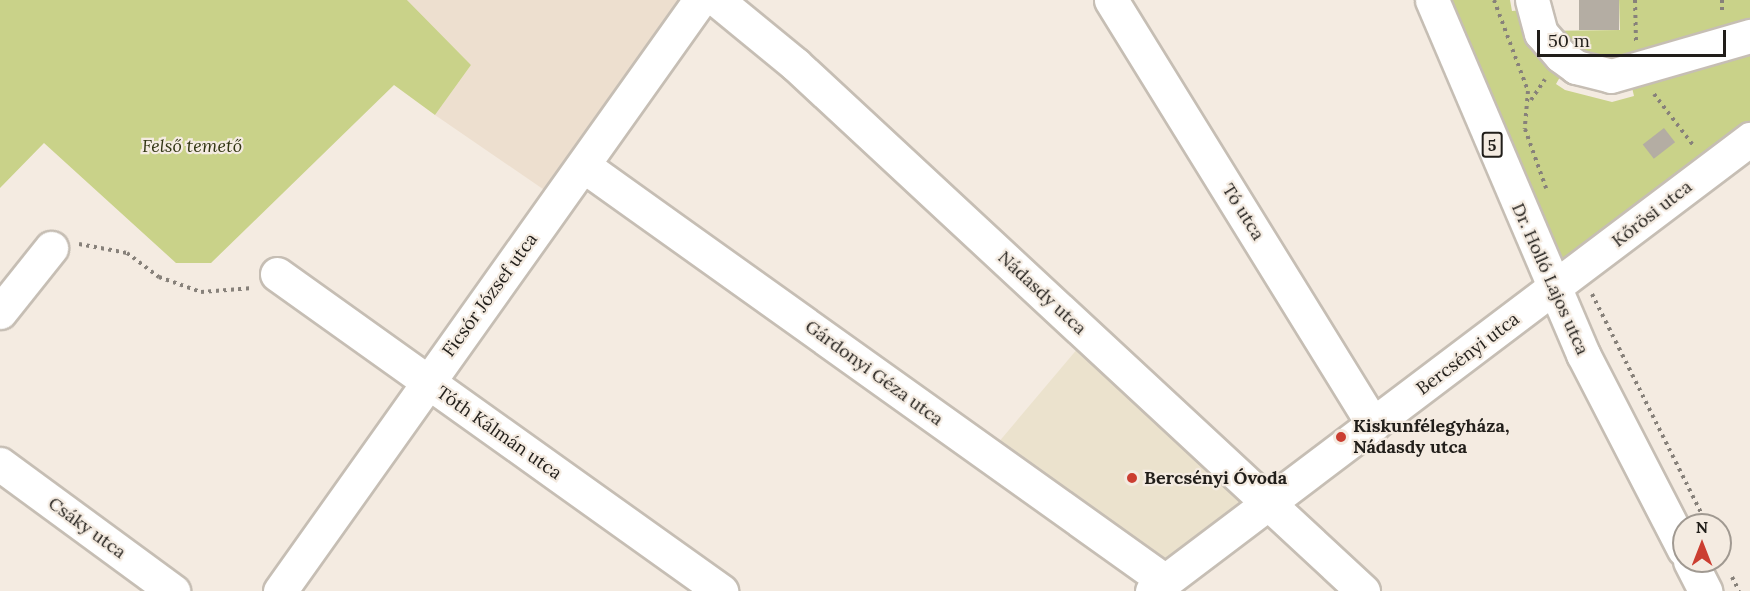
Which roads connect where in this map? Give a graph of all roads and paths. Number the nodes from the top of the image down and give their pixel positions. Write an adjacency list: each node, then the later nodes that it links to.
1 (700, 0): 11 (street, Ficsór József utca)
2 (717, 0): 22 (street, Nádasdy utca)
3 (1111, 0): 20 (street, Tó utca)
4 (1432, 0): 16 (street, Dr. Holló Lajos utca / 5)
5 (1494, 0): 13 (path)
6 (1532, 0): 9 (street)
7 (1635, 0): 9 (path)
8 (1750, 36): 9 (street)
9 (1636, 69): 12 (path)
10 (1747, 149): 12 (street, Kőrösi utca)
11 (584, 166): 19 (street, Ficsór József utca); 26 (street, Gárdonyi Géza utca)
12 (1711, 169): 16 (street, Kőrösi utca)
13 (1549, 196)
14 (51, 248): 15 (path); 17 (street)
15 (277, 274): 19 (street, Tóth Kálmán utca)
16 (1554, 289): 20 (street, Bercsényi utca); 24 (street, Dr. Holló Lajos utca / 5)
17 (0, 312)
18 (1606, 324): 23 (path)
19 (428, 382): 28 (street, Ficsór József utca); 29 (street, Tóth Kálmán utca)
20 (1373, 425): 22 (street, Bercsényi utca)
21 (0, 464): 27 (street, Csáky utca)
22 (1271, 505): 26 (street, Bercsényi utca); 30 (street, Nádasdy utca)
23 (1701, 513)
24 (1672, 526)
25 (1696, 573): 31 (street)
26 (1158, 586)
27 (173, 591)
28 (280, 591)
29 (721, 591)
30 (1363, 591)
31 (1705, 591)

